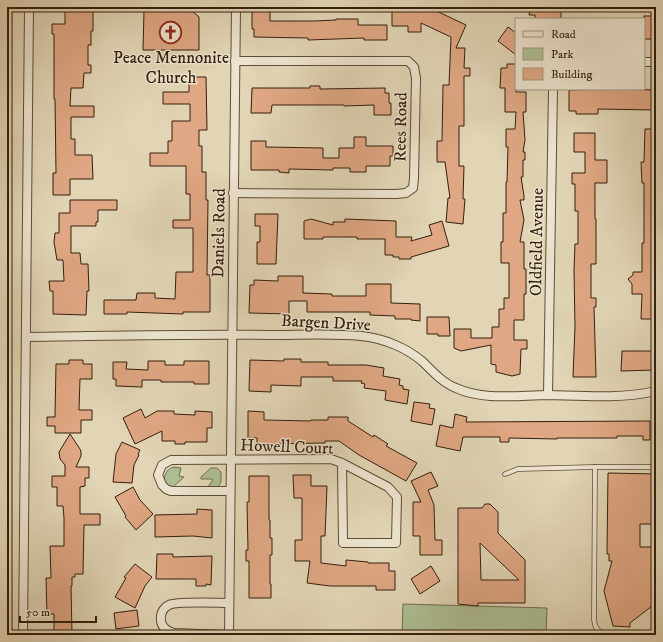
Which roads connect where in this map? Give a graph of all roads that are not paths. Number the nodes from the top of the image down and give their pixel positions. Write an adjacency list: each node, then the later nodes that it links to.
1 (29, 7): 9 (street)
2 (236, 7): 3 (street, Daniels Road)
3 (235, 61): 7 (street, Daniels Road); 7 (street, Rees Road)
4 (645, 62): 5 (street)
5 (656, 62)
6 (553, 90): 11 (street, Oldfield Avenue)
7 (233, 193): 8 (street, Daniels Road)
8 (232, 335): 9 (street, Bargen Drive); 11 (street, Bargen Drive); 12 (street, Daniels Road)
9 (26, 337): 20 (street)
10 (656, 391): 11 (street, Bargen Drive)
11 (548, 395)
12 (230, 459): 13 (street, Howell Court); 17 (street, Daniels Road); 17 (street)
13 (342, 463): 13 (street, Howell Court)
14 (596, 467): 15 (lane); 16 (lane); 19 (lane)
15 (656, 467)
16 (505, 474)
17 (230, 491): 18 (street, Daniels Road)
18 (229, 603): 21 (street, Daniels Road); 21 (street, Daniels Road)
19 (656, 634)
20 (23, 635)
21 (229, 635)

